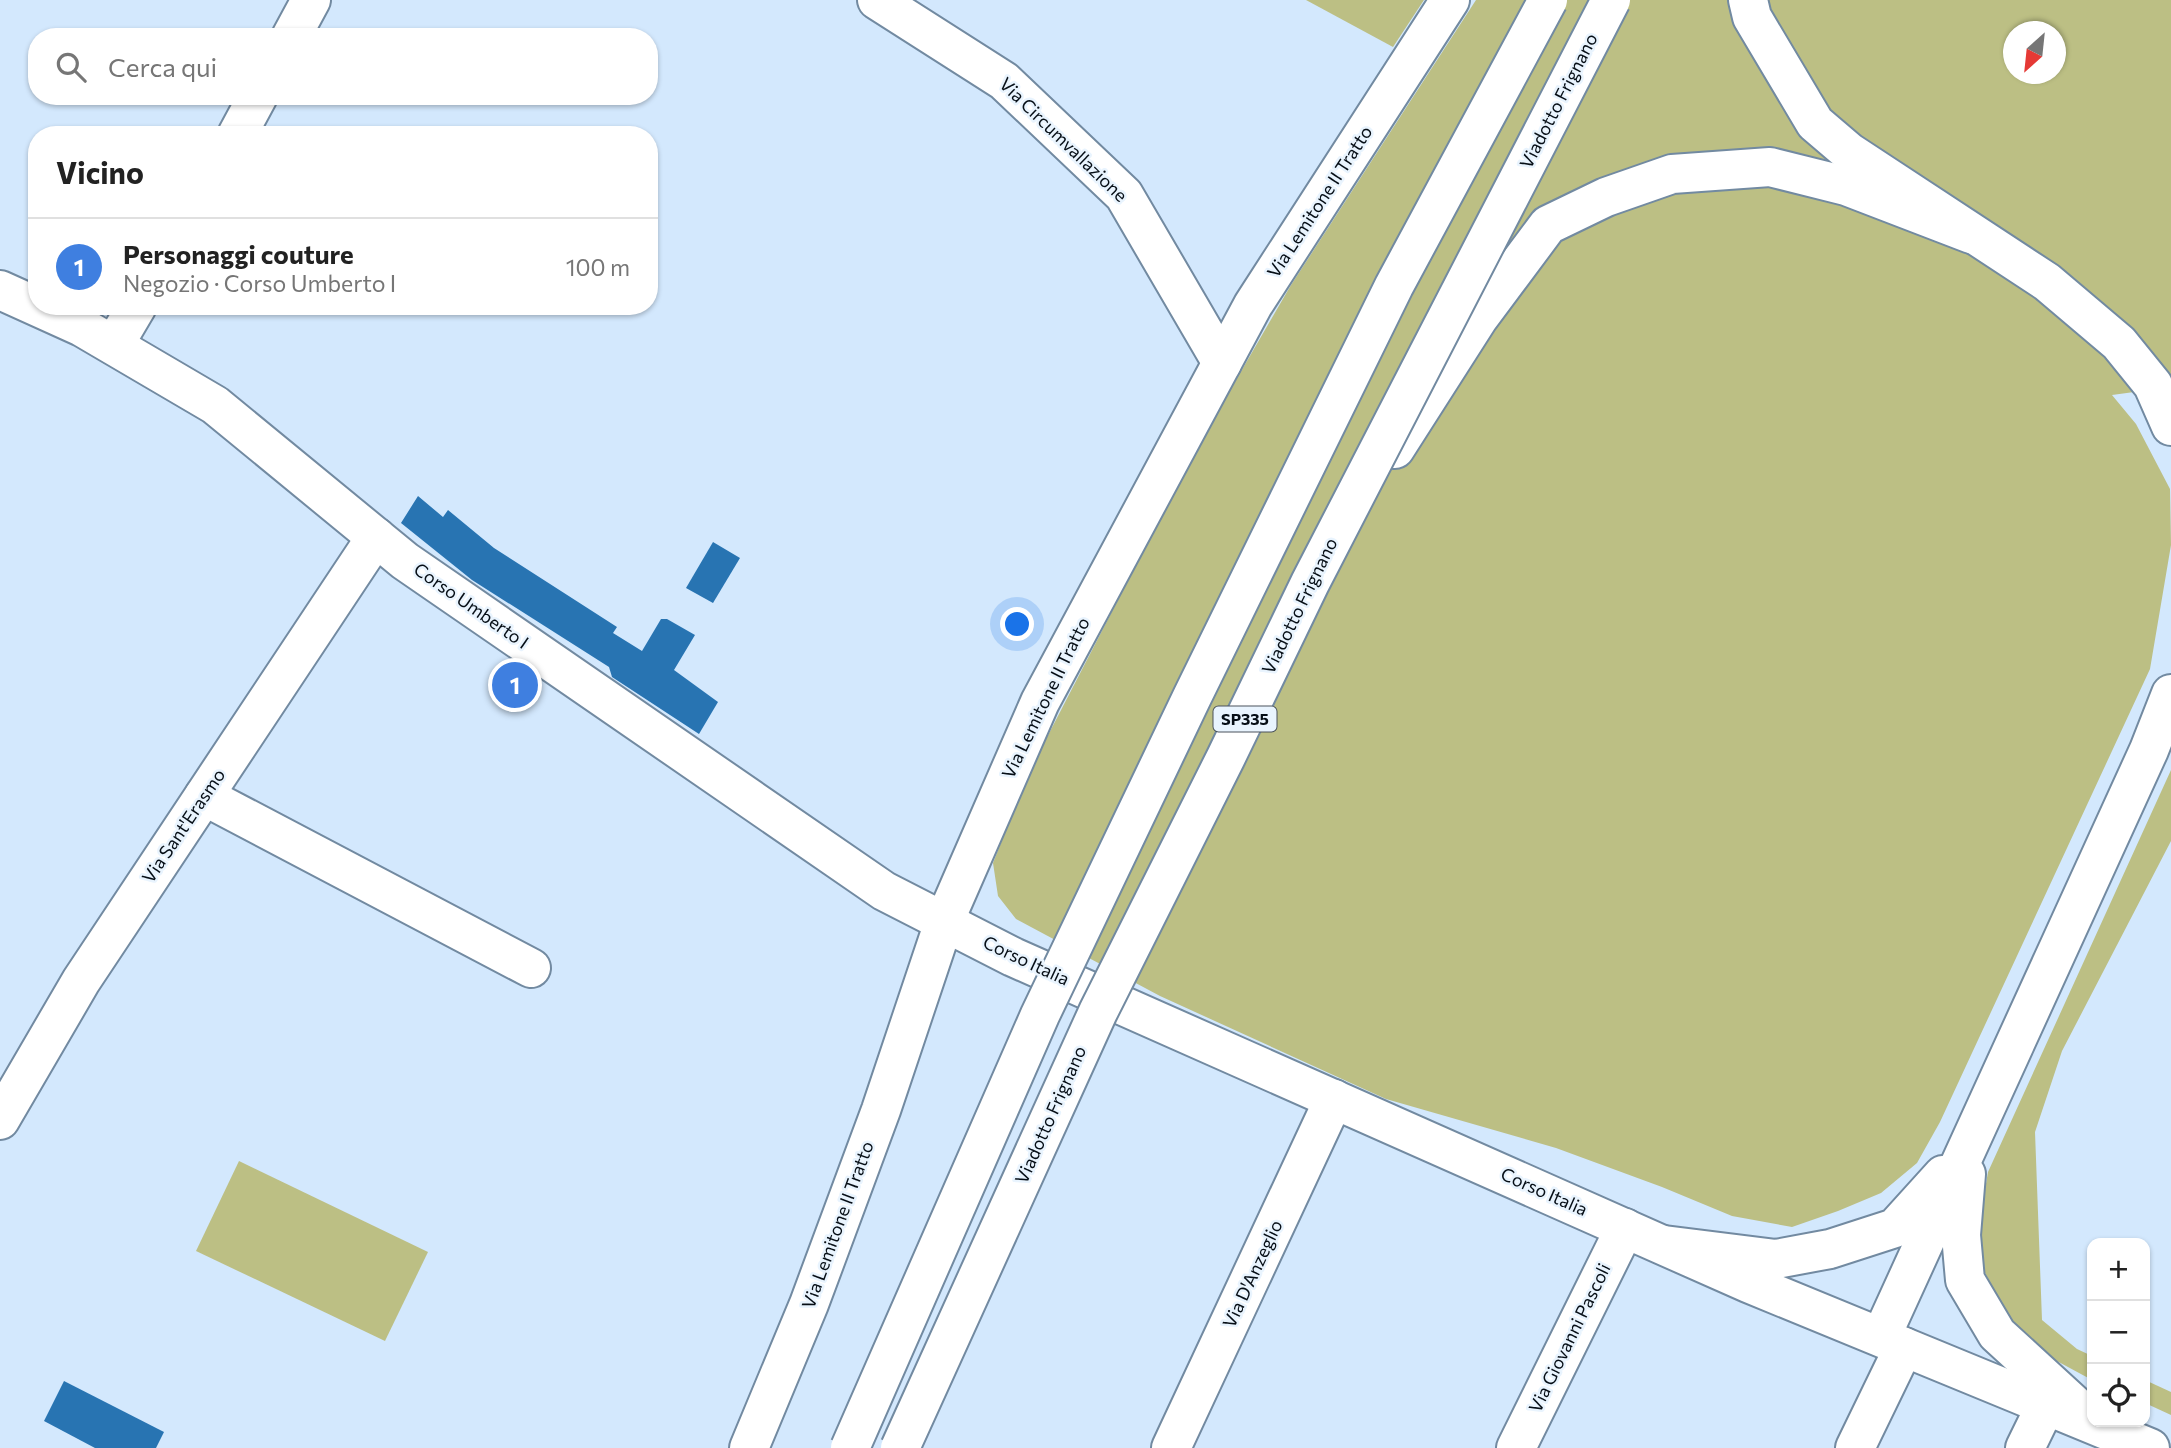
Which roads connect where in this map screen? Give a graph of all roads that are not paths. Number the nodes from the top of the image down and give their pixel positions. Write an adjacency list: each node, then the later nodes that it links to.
1 (311, 0): 7 (main road)
2 (877, 0): 16 (main road, Via Circumvallazione)
3 (1450, 0): 16 (main road, Via Lemitone II Tratto)
4 (1548, 0): 35 (main road, SP335, bridge)
5 (1611, 0): 19 (main road, Viadotto Frignano / SP335, bridge)
6 (1748, 0): 10 (main road)
7 (296, 28)
8 (253, 105): 9 (main road)
9 (242, 126)
10 (1971, 234): 17 (main road); 19 (main road, bridge)
11 (0, 290): 12 (main road, Corso Umberto I)
12 (28, 303)
13 (55, 315): 15 (main road, Corso Umberto I)
14 (132, 315): 15 (main road)
15 (114, 345): 18 (main road, Corso Umberto I)
16 (1222, 363): 22 (main road, Via Lemitone II Tratto)
17 (2171, 426)
18 (376, 537): 21 (main road, Via Sant'Erasmo); 22 (main road, Corso Umberto I)
19 (1310, 583): 36 (main road, Viadotto Frignano / SP335, bridge)
20 (2171, 694): 26 (main road)
21 (204, 796): 23 (main road); 25 (main road, Via Sant'Erasmo)
22 (944, 922): 24 (main road, Corso Italia); 34 (main road, Via Lemitone II Tratto)
23 (531, 968)
24 (1334, 1099): 27 (main road, Corso Italia); 37 (main road, Via D'Anzeglio)
25 (0, 1120)
26 (1968, 1147): 28 (main road); 29 (main road); 31 (main road)
27 (1625, 1228): 28 (main road, Corso Italia); 38 (main road, Via Giovanni Pascoli)
28 (1664, 1245): 29 (main road, Corso Italia)
29 (1893, 1342): 30 (main road, Corso Italia); 39 (main road)
30 (2046, 1405): 32 (main road, Corso Italia); 40 (main road)
31 (2087, 1416)
32 (2087, 1420)
33 (2104, 1427): 41 (main road, Corso Italia)
34 (749, 1448)
35 (850, 1448)
36 (900, 1448)
37 (1171, 1448)
38 (1516, 1448)
39 (1855, 1448)
40 (2025, 1448)
41 (2150, 1448)

